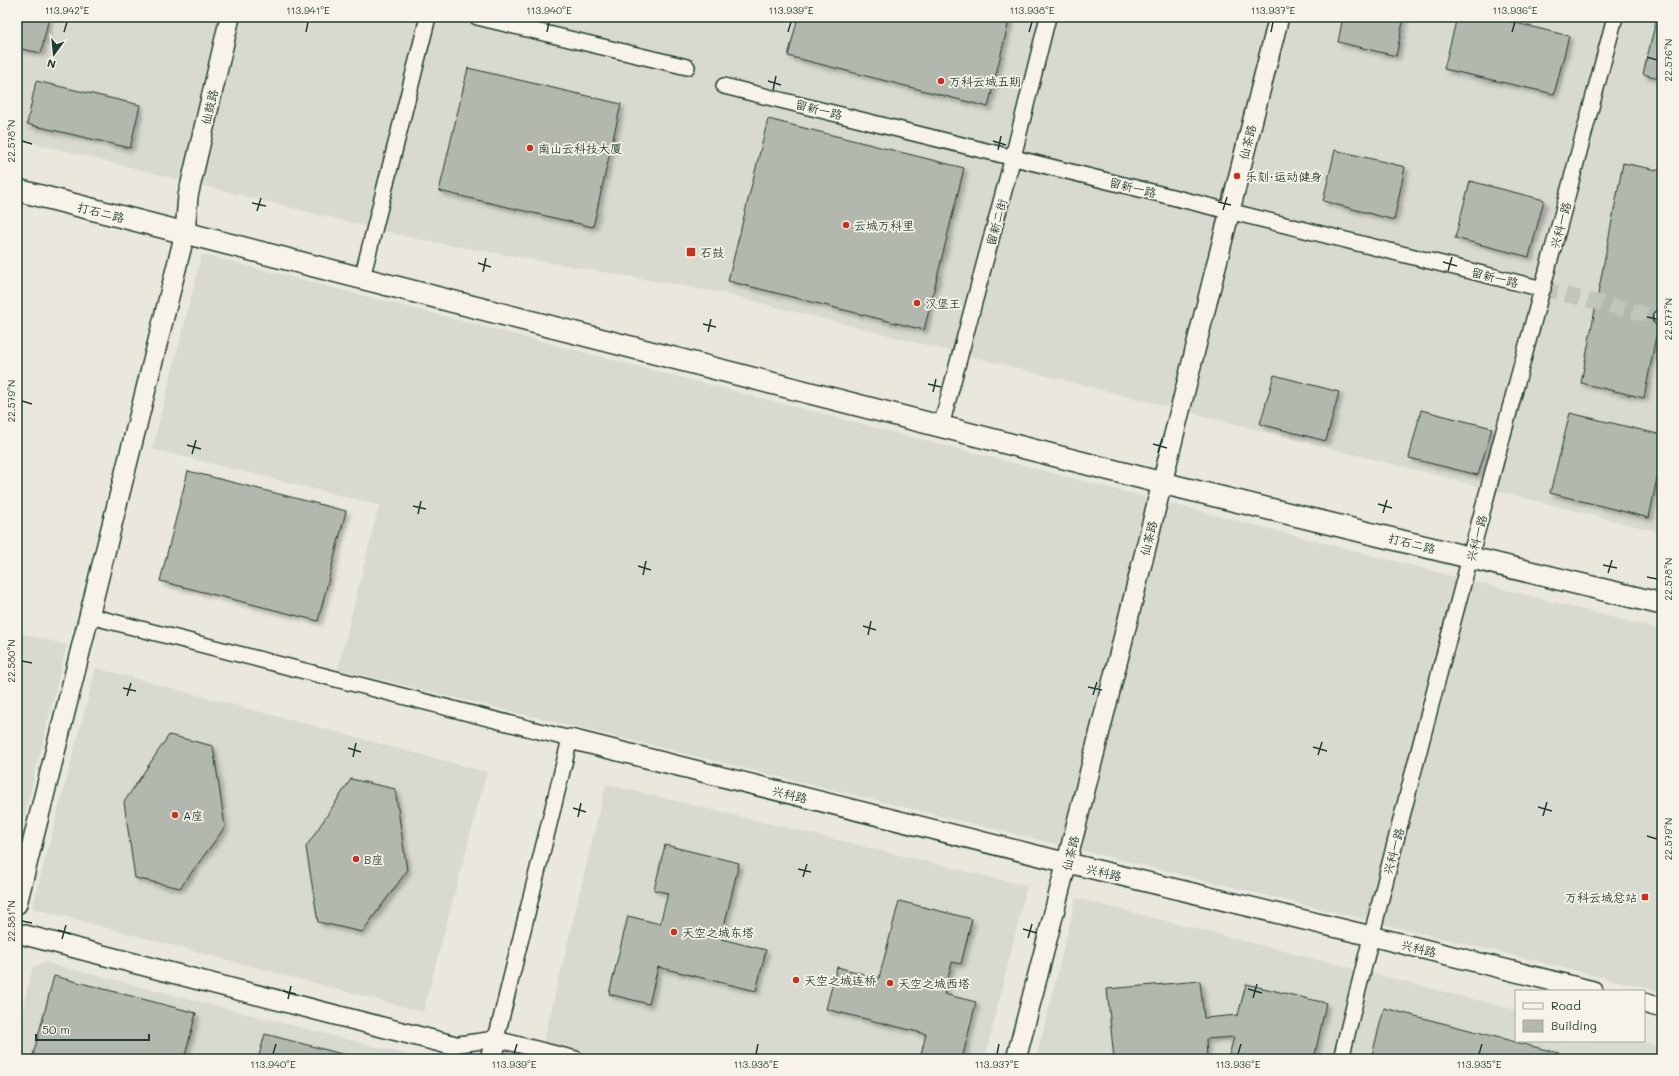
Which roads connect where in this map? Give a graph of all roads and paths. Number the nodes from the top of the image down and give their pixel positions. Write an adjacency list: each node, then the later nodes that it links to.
1 (230, 17): 12 (street, 仙鼓路)
2 (428, 17): 13 (street)
3 (477, 17): 7 (street)
4 (1048, 17): 9 (street, 留新二街)
5 (1279, 17): 11 (street, 仙茶路)
6 (1615, 17): 14 (street, 兴科一路)
7 (687, 67)
8 (724, 86): 9 (street, 留新一路)
9 (1013, 158): 11 (street, 留新一路); 15 (street, 留新二街)
10 (17, 190): 12 (main road, 打石二路)
11 (1229, 211): 14 (street, 留新一路); 16 (street, 仙茶路)
12 (185, 233): 13 (main road, 打石二路); 19 (street, 仙鼓路)
13 (362, 278): 15 (main road, 打石二路)
14 (1543, 289): 17 (street, 兴科一路)
15 (941, 426): 16 (main road, 打石二路)
16 (1162, 483): 17 (main road, 打石二路); 21 (street, 仙茶路)
17 (1471, 558): 18 (main road, 打石二路); 24 (street, 兴科一路)
18 (1662, 604)
19 (90, 616): 20 (street); 22 (street, 仙鼓路)
20 (570, 739): 21 (street, 兴科路); 28 (street)
21 (1068, 863): 24 (street, 兴科路); 32 (street, 仙茶路)
22 (17, 904)
23 (17, 933): 29 (street)
24 (1371, 936): 25 (street, 兴科路); 33 (street, 兴科一路)
25 (1589, 990)
26 (1645, 1003): 27 (street)
27 (1662, 1008)
28 (496, 1039): 29 (street); 30 (main road); 31 (street)
29 (452, 1045)
30 (491, 1059)
31 (576, 1059)
32 (1016, 1059)
33 (1341, 1059)

